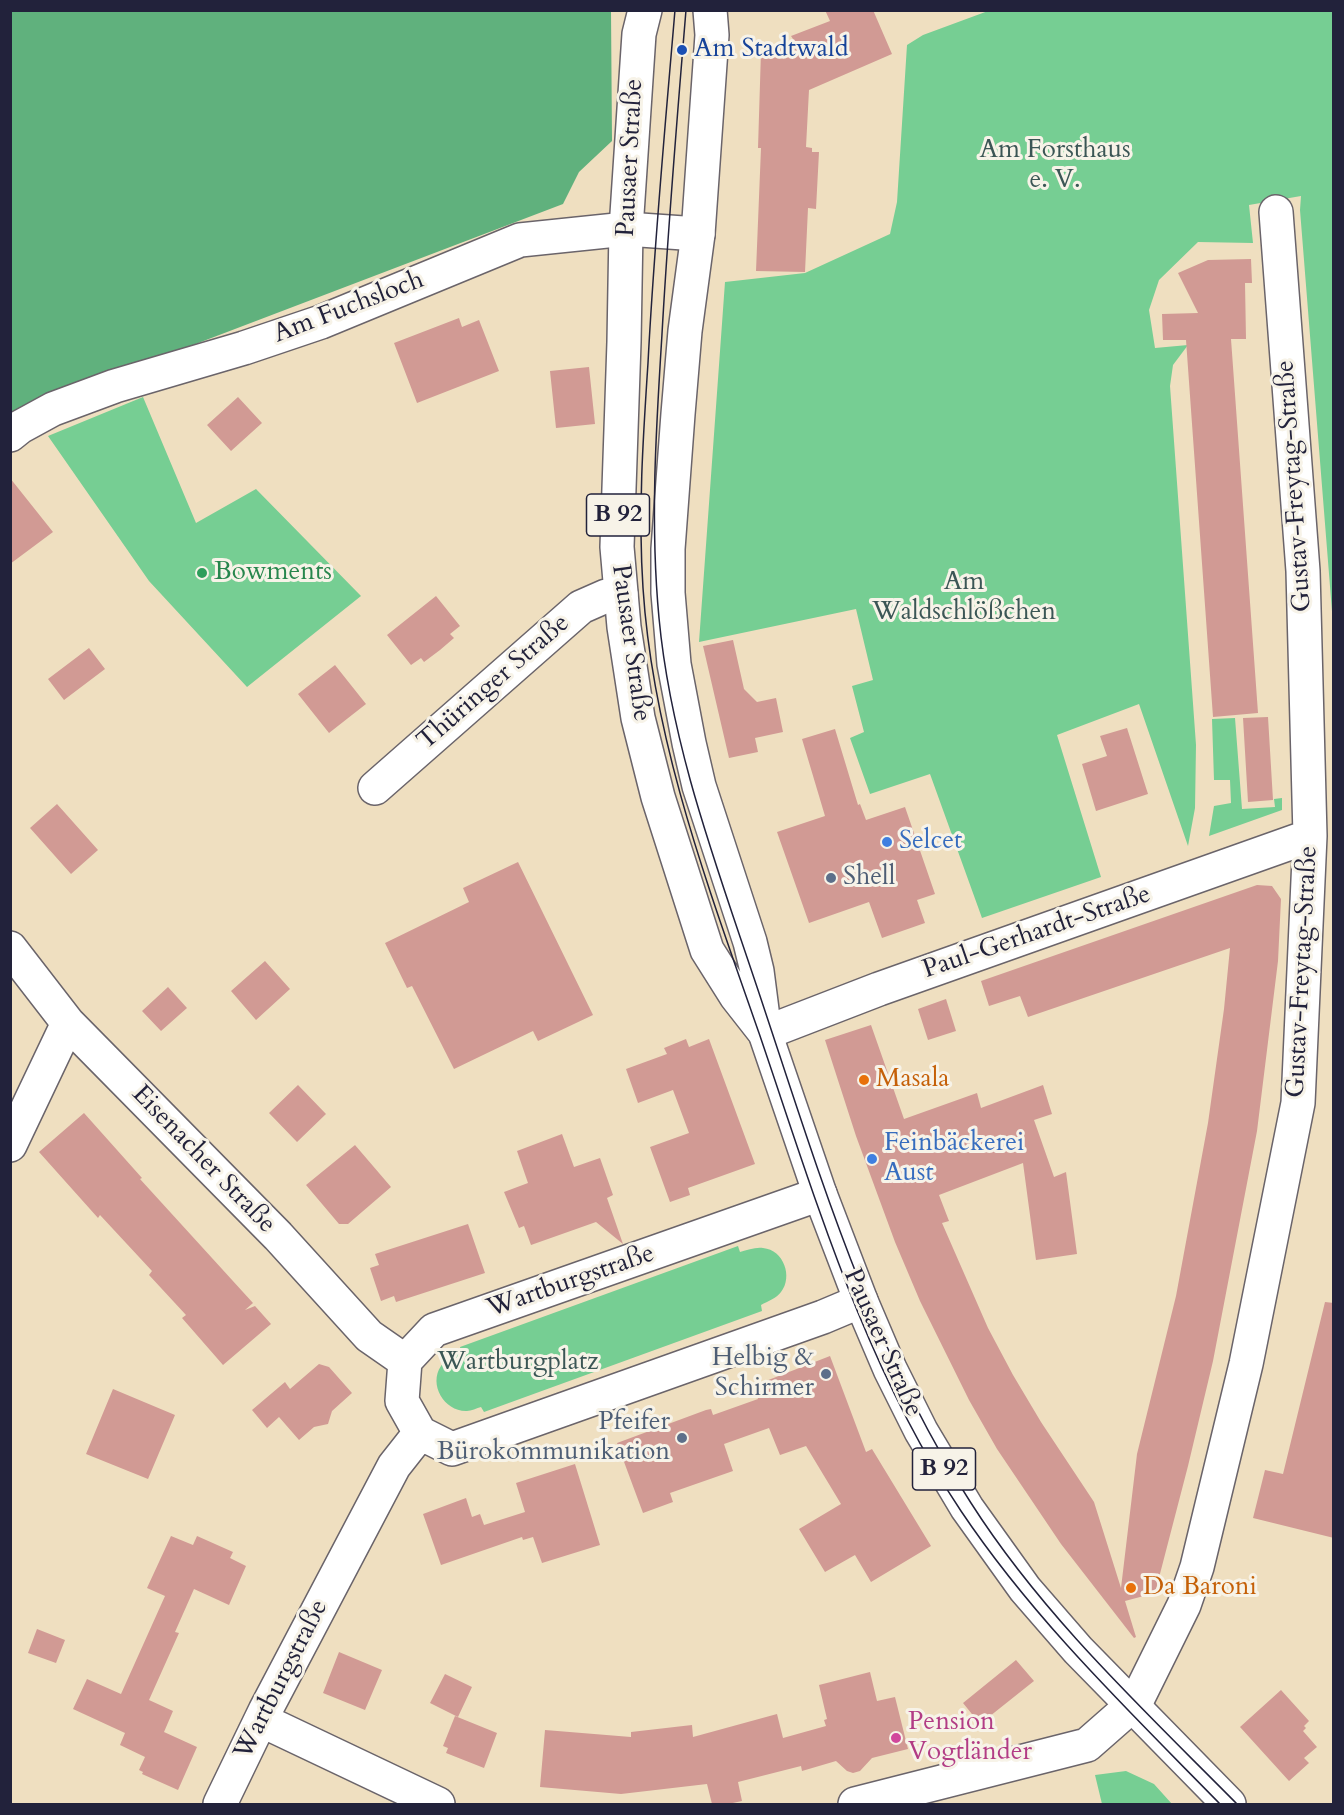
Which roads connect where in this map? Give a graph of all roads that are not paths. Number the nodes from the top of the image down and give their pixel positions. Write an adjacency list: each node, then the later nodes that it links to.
1 (645, 10): 4 (street, Pausaer Straße / B 92)
2 (710, 10): 5 (street, Pausaer Straße / B 92)
3 (1276, 212): 9 (street, Gustav-Freytag-Straße)
4 (626, 229): 5 (street, Am Fuchsloch); 6 (street, Am Fuchsloch); 7 (street, Pausaer Straße / B 92)
5 (698, 234): 12 (street, Pausaer Straße / B 92)
6 (10, 435)
7 (621, 594): 8 (street, Thüringer Straße); 12 (street, Pausaer Straße / B 92)
8 (375, 788)
9 (1310, 836): 12 (street, Paul-Gerhardt-Straße); 18 (street, Gustav-Freytag-Straße)
10 (10, 948): 11 (street, Eisenacher Straße)
11 (68, 1023): 13 (street); 16 (street, Eisenacher Straße)
12 (765, 1033): 14 (street, Pausaer Straße / B 92)
13 (10, 1145)
14 (820, 1194): 15 (street, Pausaer Straße / B 92); 16 (street, Wartburgstraße)
15 (861, 1301): 17 (street); 18 (street, Pausaer Straße / B 92)
16 (405, 1361): 17 (street)
17 (420, 1433): 19 (street, Wartburgstraße)
18 (1131, 1706): 22 (street, Gustav-Freytag-Straße); 23 (street, Pausaer Straße / B 92)
19 (261, 1720): 20 (street, Wartburgstraße); 21 (street)
20 (219, 1804)
21 (438, 1804)
22 (855, 1804)
23 (1229, 1804)

